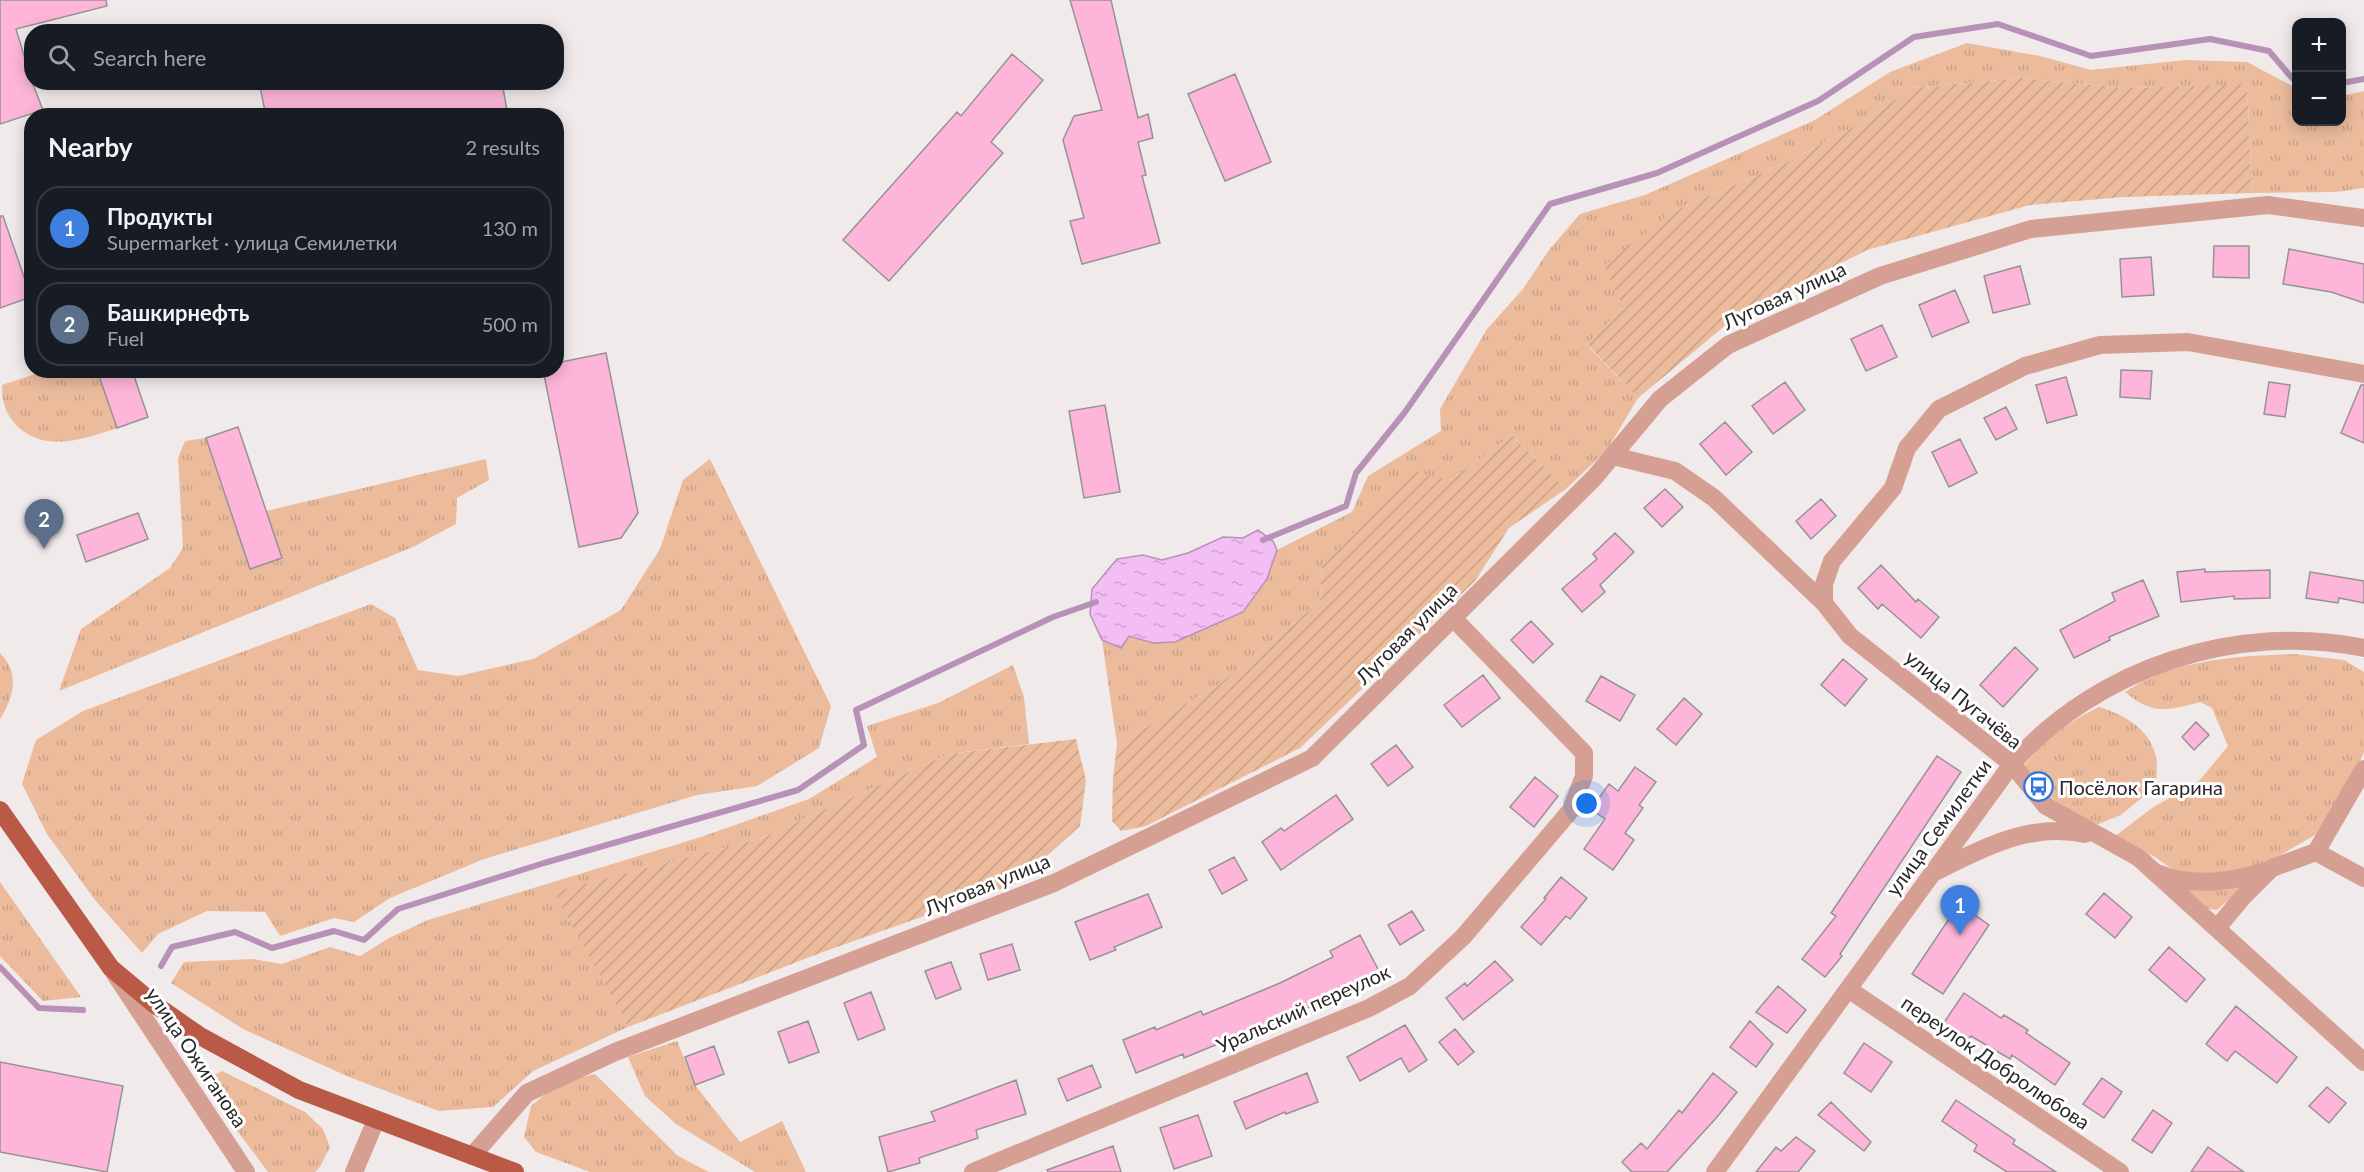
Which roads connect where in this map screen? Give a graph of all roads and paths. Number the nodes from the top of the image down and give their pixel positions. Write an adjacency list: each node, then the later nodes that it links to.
1 (2364, 218): 3 (street, Луговая улица)
2 (2364, 374): 4 (street)
3 (1613, 456): 4 (street, улица Пугачёва); 5 (street, Луговая улица)
4 (1824, 603): 7 (street, улица Пугачёва)
5 (1453, 618): 21 (street, Луговая улица); 25 (street, Уральский переулок)
6 (2364, 648): 7 (street, улица Семилетки)
7 (2012, 764): 10 (street, улица Пугачёва); 14 (street, улица Семилетки)
8 (2364, 769): 11 (street)
9 (0, 810): 17 (main road)
10 (2099, 837): 13 (street, улица Пугачёва); 14 (street)
11 (2316, 852): 12 (street); 15 (street)
12 (2272, 868): 13 (street); 16 (street)
13 (2154, 872): 16 (street, улица Пугачёва)
14 (1931, 875): 18 (street, улица Семилетки)
15 (2364, 878)
16 (2217, 928): 19 (street, улица Пугачёва)
17 (111, 968): 20 (main road); 22 (street, улица Ожиганова)
18 (1848, 989): 26 (street, улица Семилетки); 27 (street, переулок Добролюбова)
19 (2364, 1062)
20 (376, 1120): 21 (main road); 23 (street)
21 (472, 1156): 24 (main road)
22 (246, 1172)
23 (354, 1172)
24 (515, 1172)
25 (973, 1172)
26 (1715, 1172)
27 (2120, 1172)

